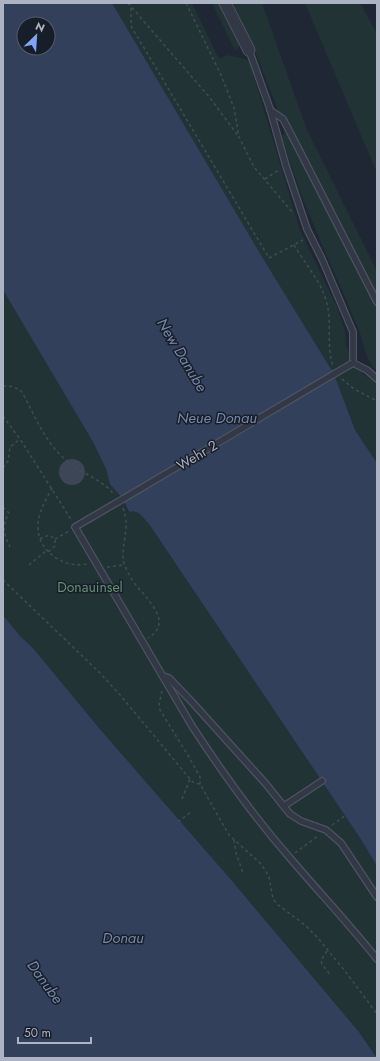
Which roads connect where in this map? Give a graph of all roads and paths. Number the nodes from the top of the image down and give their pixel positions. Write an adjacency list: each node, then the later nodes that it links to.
1 (128, 3): 4 (path)
2 (186, 3): 7 (path)
3 (225, 3): 5 (street)
4 (131, 8): 7 (path); 12 (path)
5 (249, 50): 6 (lane)
6 (270, 110): 8 (lane); 13 (lane)
7 (239, 137): 9 (path)
8 (286, 166): 9 (path); 10 (lane)
9 (265, 179): 10 (path)
10 (307, 229): 11 (lane)
11 (310, 236): 12 (path); 14 (lane)
12 (294, 245): 15 (path)
13 (377, 302)
14 (353, 363): 15 (lane, Wehr 2, bridge); 17 (lane)
15 (335, 372): 26 (lane, Wehr 2, bridge)
16 (341, 378): 19 (path)
17 (377, 379)
18 (3, 386): 20 (path)
19 (377, 401)
20 (29, 405)
21 (3, 416): 22 (path)
22 (20, 439): 23 (path); 24 (path)
23 (3, 468)
24 (52, 488): 26 (path); 28 (path)
25 (3, 507): 30 (path)
26 (75, 527): 32 (lane)
27 (65, 533): 29 (path)
28 (40, 539): 29 (path); 31 (path)
29 (55, 539): 31 (path)
30 (10, 547)
31 (47, 552): 32 (path); 33 (path)
32 (96, 562): 38 (lane)
33 (28, 565)
34 (125, 565): 35 (path)
35 (106, 568)
36 (3, 580): 41 (path)
37 (159, 618): 38 (path)
38 (143, 642): 39 (lane)
39 (163, 676): 45 (lane); 56 (lane)
40 (162, 691): 43 (path)
41 (190, 779): 43 (path); 44 (path)
42 (322, 781): 45 (lane)
43 (200, 784): 51 (path)
44 (182, 799)
45 (284, 806): 54 (lane)
46 (191, 812): 48 (path)
47 (346, 815): 49 (path)
48 (178, 822)
49 (333, 825)
50 (320, 834): 52 (path)
51 (234, 840): 53 (path); 55 (path)
52 (301, 848)
53 (243, 873)
54 (377, 897)
55 (327, 951): 57 (path); 58 (path)
56 (377, 959)
57 (331, 976)
58 (377, 1014)

